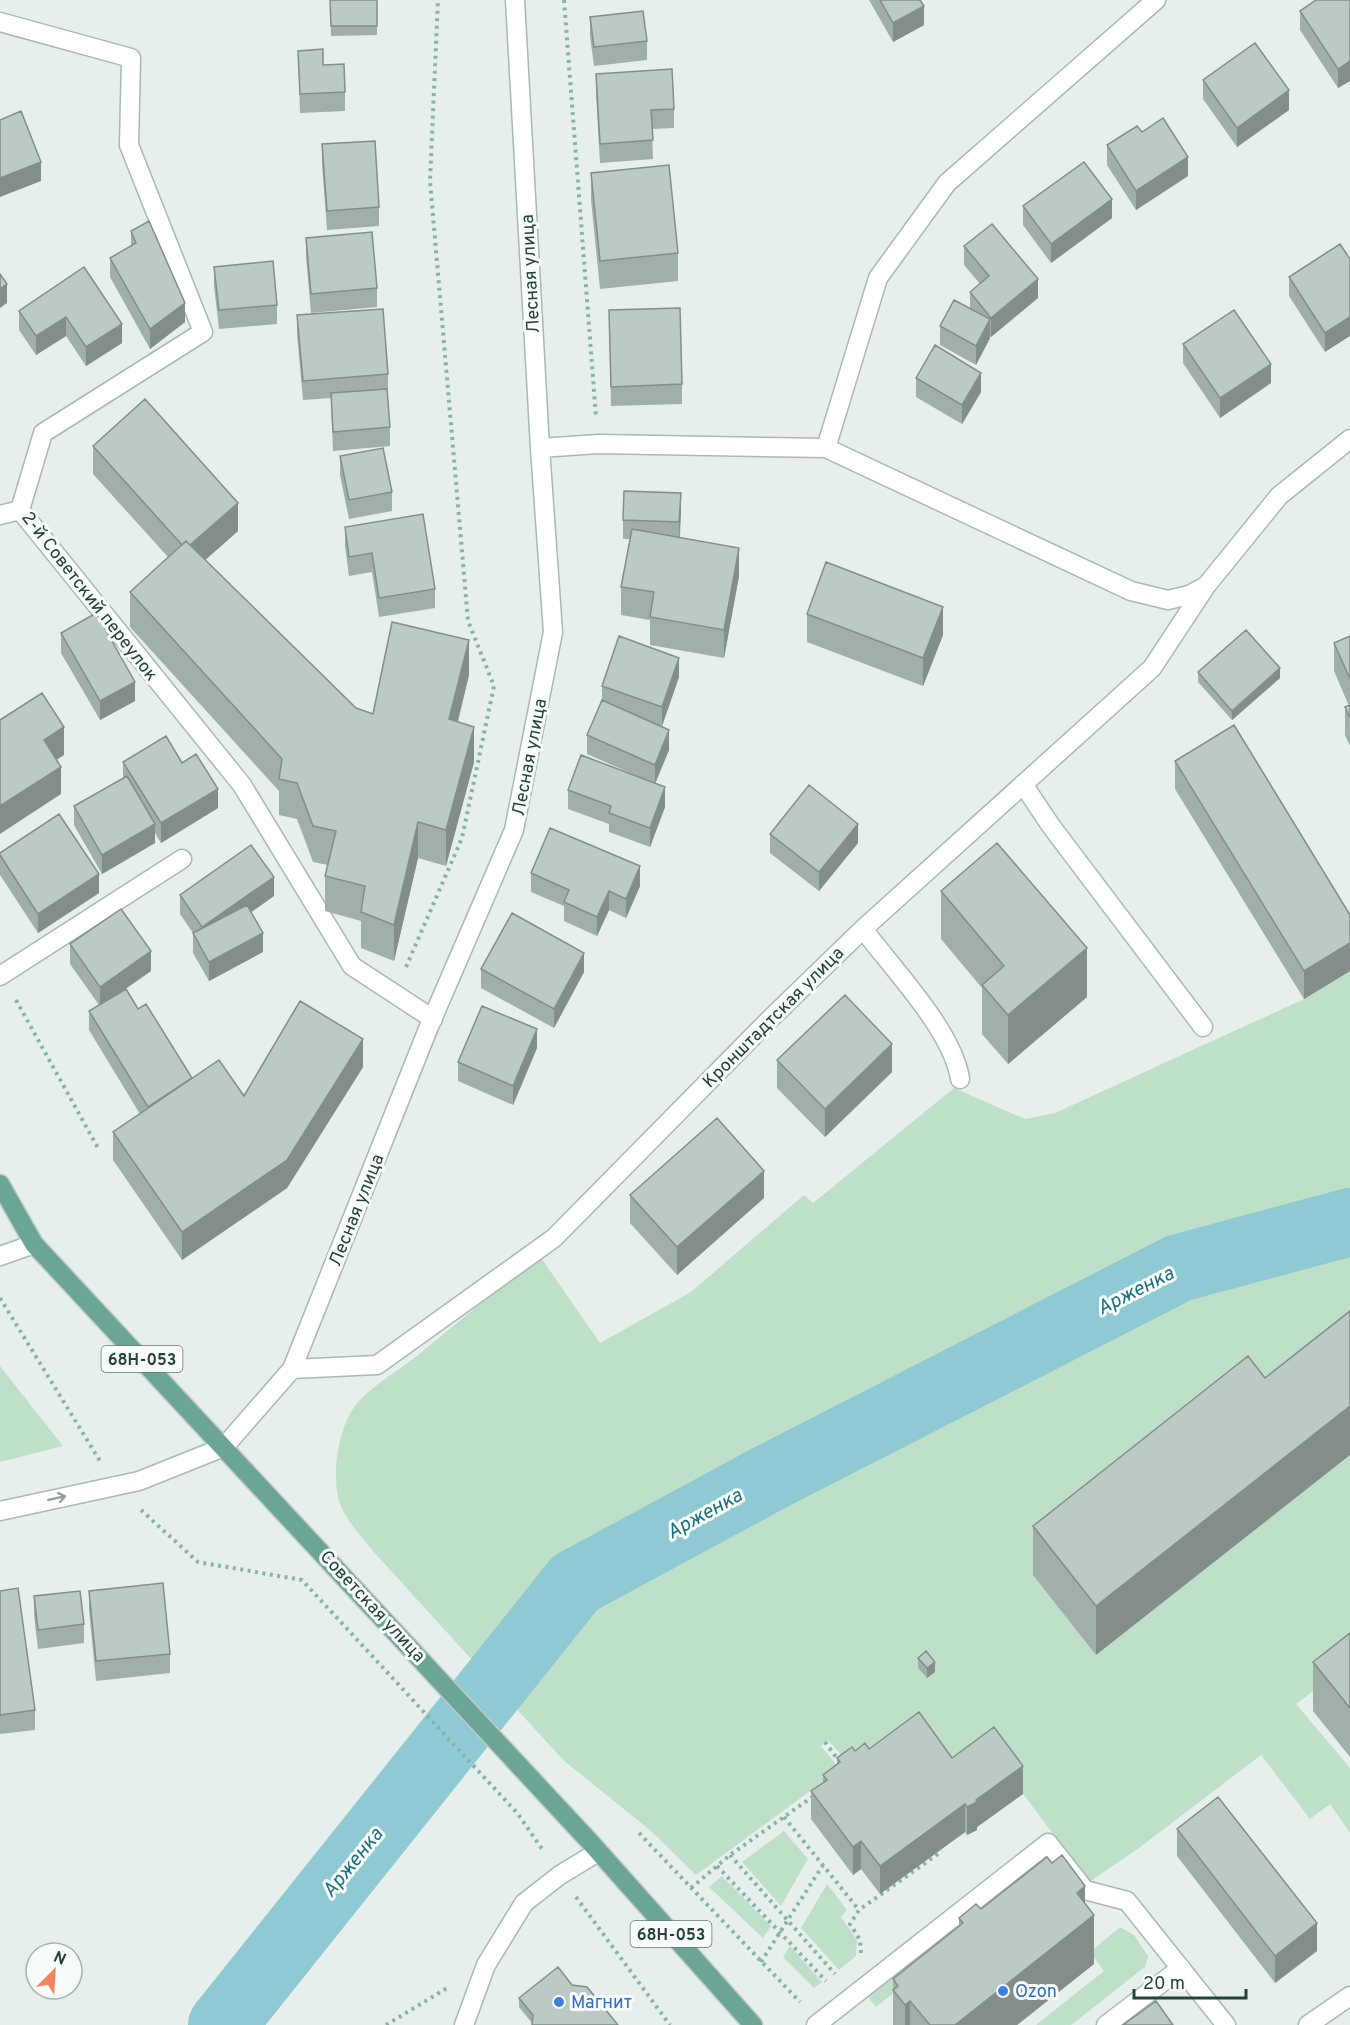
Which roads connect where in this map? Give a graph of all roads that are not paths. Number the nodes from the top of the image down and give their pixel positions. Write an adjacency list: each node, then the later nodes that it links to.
1 (515, 0): 5 (street, Лесная улица)
2 (1156, 0): 6 (street)
3 (0, 22): 7 (street, 2-й Советский переулок)
4 (1350, 439): 9 (street, Кронштадтская улица)
5 (540, 448): 6 (street); 14 (street, Лесная улица)
6 (826, 448): 9 (street, Кронштадтская улица)
7 (20, 510): 8 (street); 14 (street, 2-й Советский переулок)
8 (0, 515)
9 (1206, 586): 10 (street, Кронштадтская улица)
10 (1023, 784): 12 (street, Кронштадтская улица); 15 (street)
11 (182, 859): 13 (street)
12 (863, 928): 16 (street); 20 (street, Кронштадтская улица)
13 (1, 976)
14 (433, 1019): 20 (street, Лесная улица)
15 (1203, 1027)
16 (960, 1080)
17 (0, 1184): 18 (main road, Советская улица / 68Н-053)
18 (34, 1244): 19 (street); 21 (main road, Советская улица / 68Н-053)
19 (0, 1256)
20 (292, 1369): 21 (street, Лесная улица)
21 (224, 1447): 22 (street, one-way to 21); 23 (main road, Советская улица / 68Н-053)
22 (0, 1510)
23 (595, 1848): 26 (street); 27 (main road, Советская улица / 68Н-053)
24 (1181, 1968): 28 (street); 29 (street); 30 (street)
25 (1350, 1996): 31 (street)
26 (464, 2025)
27 (753, 2025)
28 (816, 2025)
29 (1106, 2025)
30 (1226, 2025)
31 (1308, 2025)

